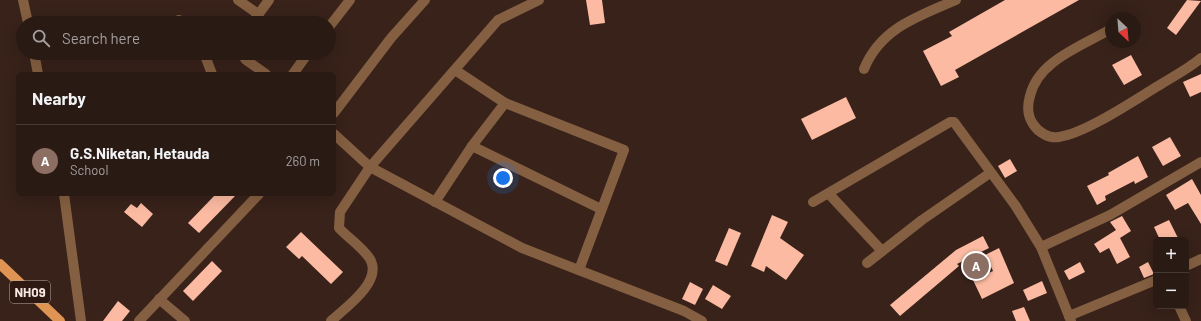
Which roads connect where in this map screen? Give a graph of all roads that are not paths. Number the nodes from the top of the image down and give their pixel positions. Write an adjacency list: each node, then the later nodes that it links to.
1 (23, 0): 10 (street)
2 (238, 0): 9 (street)
3 (269, 0): 9 (street)
4 (350, 0): 11 (street)
5 (425, 0): 25 (street)
6 (539, 0): 8 (street)
7 (956, 0): 18 (street)
8 (525, 3): 19 (street)
9 (258, 14)
10 (26, 16)
11 (336, 18)
12 (1105, 32): 13 (street)
13 (1201, 58)
14 (35, 60): 20 (street)
15 (207, 60): 21 (street)
16 (246, 60): 22 (street)
17 (303, 60): 23 (street)
18 (864, 69)
19 (455, 70): 24 (street); 29 (street)
20 (38, 72)
21 (211, 72)
22 (263, 72)
23 (294, 72)
24 (505, 103): 27 (street); 36 (street)
25 (336, 111)
26 (336, 136): 29 (street)
27 (472, 146): 34 (street); 36 (street)
28 (1201, 162): 37 (street)
29 (370, 167): 34 (street); 52 (street)
30 (990, 173): 31 (street); 37 (street); 38 (street)
31 (829, 194): 35 (street); 38 (street)
32 (64, 196): 49 (street)
33 (257, 196): 45 (street)
34 (435, 202): 43 (street)
35 (813, 202)
36 (601, 210): 43 (street)
37 (1041, 247): 47 (street)
38 (882, 251): 40 (street)
39 (1201, 259): 42 (street)
40 (867, 263)
41 (0, 264): 48 (main road, NH09)
42 (1189, 265)
43 (579, 270): 53 (street)
44 (1153, 281): 47 (street)
45 (159, 299): 50 (street); 51 (street)
46 (1180, 309): 54 (street)
47 (1070, 319)
48 (60, 321)
49 (80, 321)
50 (139, 321)
51 (185, 321)
52 (331, 321)
53 (702, 321)
54 (1186, 321)

